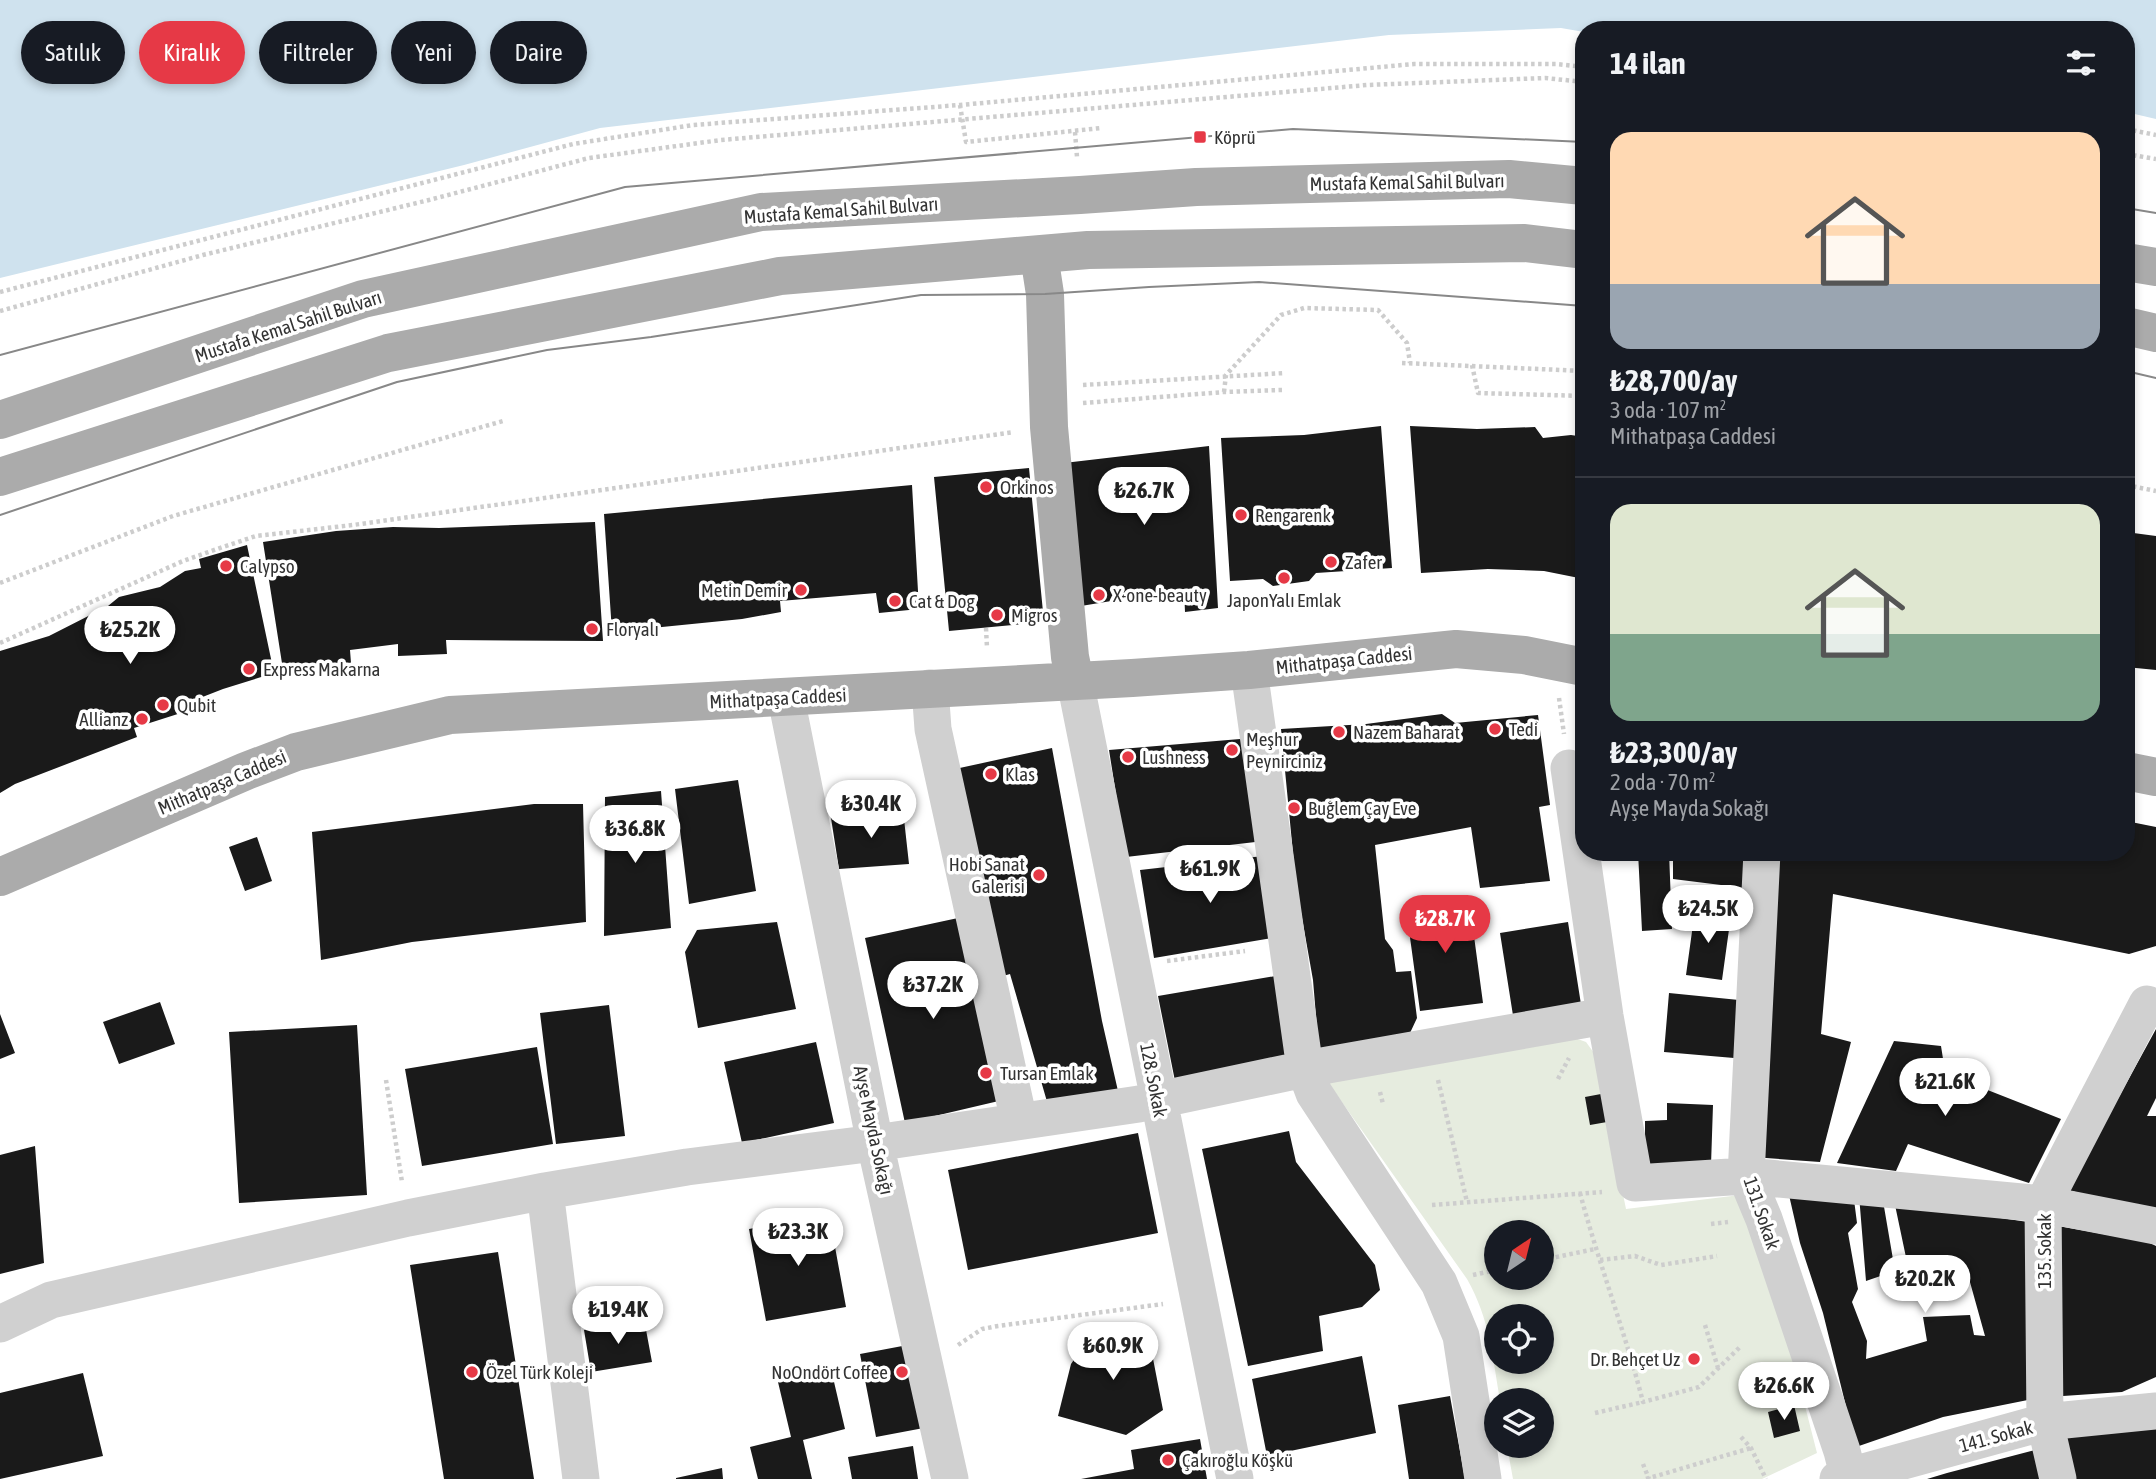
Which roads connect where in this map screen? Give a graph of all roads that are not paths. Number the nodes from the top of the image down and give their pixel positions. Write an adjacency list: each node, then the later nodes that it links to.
1 (1575, 185): 8 (main road, Mustafa Kemal Sahil Bulvarı)
2 (1575, 249): 3 (main road)
3 (1039, 255): 9 (main road); 12 (main road)
4 (2135, 264): 5 (main road)
5 (2156, 268)
6 (2135, 328): 7 (main road)
7 (2156, 333)
8 (0, 420)
9 (0, 477)
10 (1249, 670): 11 (main road, Mithatpaşa Caddesi); 12 (main road, Mithatpaşa Caddesi); 24 (street)
11 (1571, 679)
12 (1075, 681): 13 (main road, Mithatpaşa Caddesi); 25 (street, 128. Sokak)
13 (930, 688): 14 (main road, Mithatpaşa Caddesi); 26 (street)
14 (786, 698): 21 (main road, Mithatpaşa Caddesi); 27 (street, Ayşe Mayda Sokağı)
15 (1569, 768): 18 (street)
16 (2135, 773): 17 (main road)
17 (2156, 777)
18 (1575, 809)
19 (1582, 861): 23 (street)
20 (1762, 861): 28 (street, 131. Sokak)
21 (0, 877)
22 (2151, 1006): 30 (street, 135. Sokak)
23 (1605, 1016): 24 (street); 28 (street)
24 (1305, 1069): 25 (street); 39 (street)
25 (1158, 1100): 26 (street); 38 (street, 128. Sokak)
26 (1019, 1121): 27 (street)
27 (876, 1143): 29 (street); 37 (street, Ayşe Mayda Sokağı)
28 (1746, 1176): 30 (street); 35 (street, 131. Sokak)
29 (545, 1191): 32 (street); 36 (street)
30 (2043, 1204): 31 (street); 34 (street, 135. Sokak)
31 (2156, 1226)
32 (0, 1324)
33 (2156, 1411): 34 (street, 141. Sokak)
34 (2045, 1422): 35 (street, 141. Sokak); 40 (street, 135. Sokak)
35 (1845, 1478)
36 (580, 1479)
37 (950, 1479)
38 (1235, 1479)
39 (1483, 1479)
40 (2058, 1479)

